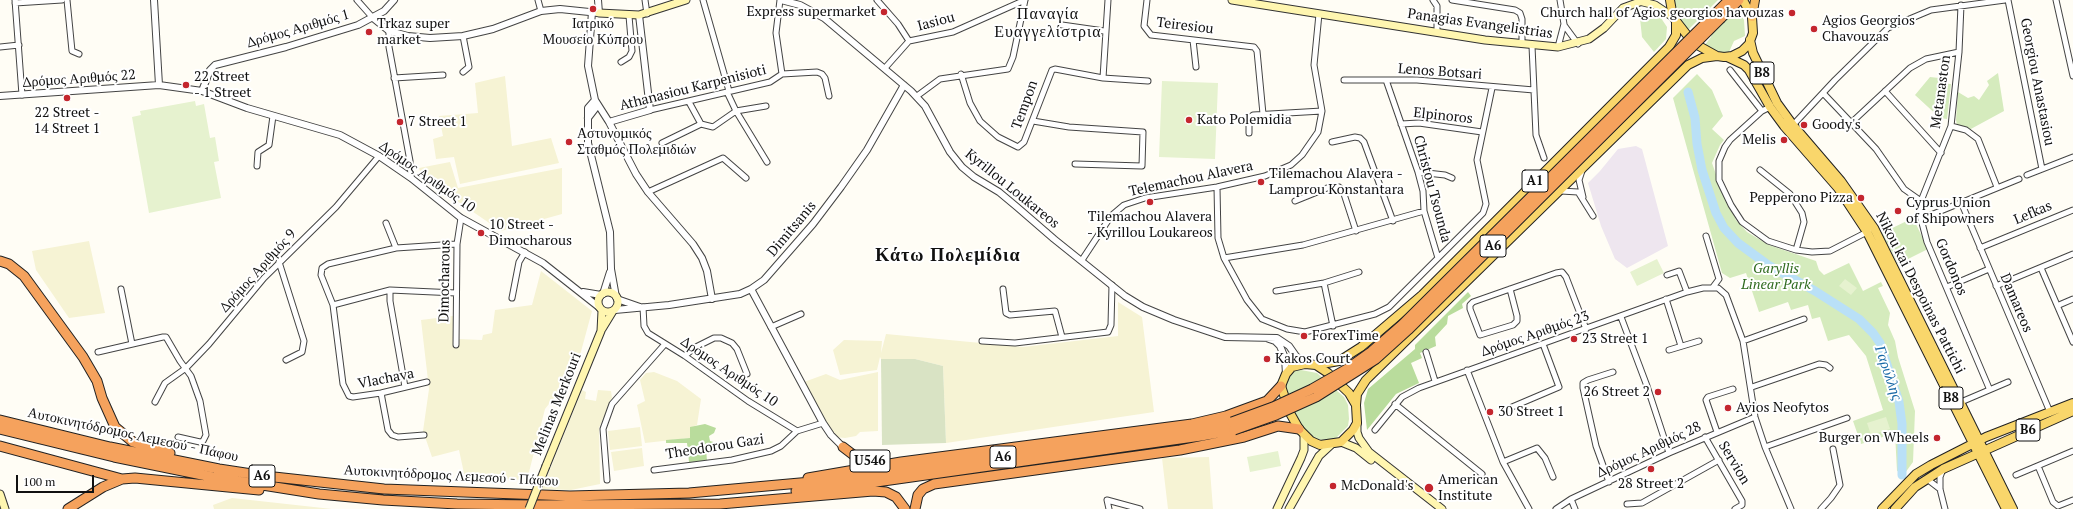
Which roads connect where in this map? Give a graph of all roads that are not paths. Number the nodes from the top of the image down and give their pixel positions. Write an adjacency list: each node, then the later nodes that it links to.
1 (62, 0): 28 (street)
2 (67, 0): 59 (street)
3 (154, 0): 77 (street)
4 (357, 0): 39 (street)
5 (394, 0): 39 (street, Δρόμος Αριθμός 1)
6 (538, 0): 31 (street)
7 (598, 0): 32 (street)
8 (646, 0): 33 (street)
9 (686, 0): 33 (main road)
10 (703, 0): 83 (street)
11 (781, 0): 65 (street, Kyrillou Loukareos); 68 (street, Athanasiou Karpenisioti)
12 (877, 0): 51 (street)
13 (1025, 0): 51 (street, Iasiou); 69 (street, Tempon)
14 (1108, 0): 46 (street)
15 (1147, 0): 49 (street, Teiresiou)
16 (1232, 0): 34 (main road, Panagias Evangelistrias)
17 (1433, 0): 47 (street)
18 (1452, 0): 52 (street)
19 (1560, 0): 41 (street)
20 (1670, 0): 40 (main road)
21 (1728, 0): 37 (highway, A6)
22 (1739, 0): 37 (highway, A6)
23 (1743, 0): 38 (main road, B8)
24 (1755, 0): 38 (highway)
25 (2006, 0): 29 (street); 120 (street, Georgiou Anastasiou)
26 (2056, 0): 63 (street)
27 (1642, 1): 40 (main road, Panagias Evangelistrias); 53 (main road, Panagias Evangelistrias)
28 (15, 2): 54 (street)
29 (1970, 2): 30 (street)
30 (1961, 5): 58 (street, Metanaston); 84 (street)
31 (541, 11): 32 (street); 48 (street)
32 (596, 12): 36 (main road); 89 (street)
33 (647, 14): 35 (main road)
34 (1319, 14): 47 (main road, Panagias Evangelistrias); 95 (street)
35 (639, 15): 36 (main road); 43 (street)
36 (629, 16): 45 (street)
37 (1718, 16): 241 (highway, A6, bridge)
38 (1752, 17): 50 (main road, B8)
39 (373, 18): 44 (street); 81 (street, Δρόμος Αριθμός 1)
40 (1674, 20): 60 (main road, B8); 212 (main road, A1)
41 (1564, 24): 53 (street); 57 (street)
42 (1062, 25): 46 (street)
43 (641, 30): 45 (street); 93 (street)
44 (389, 31): 48 (street); 72 (street)
45 (631, 31): 62 (street)
46 (1104, 31): 73 (street)
47 (1437, 32): 52 (main road, Panagias Evangelistrias)
48 (463, 36): 67 (street)
49 (1193, 40): 64 (street); 99 (street, Teiresiou)
50 (1750, 40): 61 (main road, B8); 107 (main road, Nikou kai Despoinas Pattichi / B8)
51 (909, 41): 65 (street, Iasiou)
52 (1522, 44): 55 (main road, Panagias Evangelistrias)
53 (1578, 44): 57 (main road, Panagias Evangelistrias)
54 (19, 45): 56 (street); 85 (street)
55 (1532, 46): 57 (main road, Panagias Evangelistrias); 80 (street)
56 (0, 47)
57 (1558, 47)
58 (1959, 52): 82 (street); 108 (street, Metanaston)
59 (79, 54)
60 (1717, 56): 61 (main road, B8); 122 (main road, A1)
61 (1728, 57): 92 (main road, Nikou kai Despoinas Pattichi / B8)
62 (621, 62)
63 (2072, 62): 71 (street)
64 (1196, 67)
65 (884, 68): 78 (street, Kyrillou Loukareos)
66 (1730, 70): 96 (street)
67 (463, 72)
68 (782, 74): 83 (street, Athanasiou Karpenisioti); 87 (street, Athanasiou Karpenisioti)
69 (961, 74): 88 (street, Tempon); 102 (street, Tempon)
70 (443, 75): 72 (street)
71 (2073, 76)
72 (394, 78): 125 (street)
73 (1103, 78): 76 (street, Tempon); 102 (street, Tempon)
74 (1344, 80): 75 (street, Lenos Botsari)
75 (1386, 80): 79 (street, Lenos Botsari); 106 (street, Christou Tsounda)
76 (1148, 81)
77 (159, 85): 81 (street, Δρόμος Αριθμός 10); 85 (street, Δρόμος Αριθμός 22)
78 (904, 85): 88 (street, Kyrillou Loukareos); 170 (street, Dimitsanis)
79 (1492, 88): 80 (street, Lenos Botsari); 109 (street)
80 (1534, 90): 116 (street)
81 (202, 91): 100 (street, Δρόμος Αριθμός 10)
82 (1885, 91): 104 (street); 113 (street)
83 (728, 92): 90 (street, Athanasiou Karpenisioti); 94 (street)
84 (1823, 93): 104 (street); 107 (street)
85 (22, 95): 86 (street, Δρόμος Αριθμός 22)
86 (0, 96)
87 (828, 96)
88 (917, 96): 155 (street, Kyrillou Loukareos)
89 (596, 102): 97 (street); 98 (street); 101 (street)
90 (689, 102): 93 (street, Athanasiou Karpenisioti); 105 (street)
91 (766, 106): 94 (street)
92 (1770, 107): 96 (street); 144 (main road, Nikou kai Despoinas Pattichi / B8)
93 (650, 110): 103 (street, Athanasiou Karpenisioti)
94 (736, 111): 105 (street); 117 (street)
95 (1322, 111): 99 (street); 129 (street, Telemachou Alavera)
96 (1762, 111): 150 (street)
97 (592, 112): 98 (street); 101 (street)
98 (604, 113): 103 (street)
99 (1263, 114): 110 (street)
100 (274, 116): 114 (street, Δρόμος Αριθμός 10); 119 (street)
101 (588, 118): 158 (street)
102 (1033, 121): 118 (street)
103 (609, 122): 132 (street)
104 (1852, 122): 135 (street)
105 (701, 124): 112 (street)
106 (1401, 124): 109 (street, Elpinoros); 123 (street, Christou Tsounda)
107 (1793, 125): 144 (main road, Nikou kai Despoinas Pattichi / B8)
108 (1951, 126): 113 (street, Metanaston); 130 (street)
109 (1482, 132): 154 (street)
110 (1249, 133)
111 (1332, 142): 142 (street)
112 (662, 143)
113 (1941, 153): 135 (street, Metanaston)
114 (379, 156): 125 (street, Δρόμος Αριθμός 10); 157 (street, Δρόμος Αριθμός 9)
115 (2073, 157): 120 (street)
116 (1544, 158)
117 (767, 162)
118 (1075, 164)
119 (257, 166)
120 (2042, 169): 124 (street)
121 (1760, 170): 150 (street)
122 (1582, 171): 131 (main road, A1); 133 (street)
123 (1418, 172): 127 (street); 138 (street, Christou Tsounda)
124 (2027, 175)
125 (411, 178): 140 (street, Δρόμος Αριθμός 10)
126 (746, 178): 132 (street)
127 (1452, 178)
128 (2018, 178): 130 (street)
129 (1217, 186): 153 (street); 155 (street, Telemachou Alavera)
130 (1997, 187): 136 (street)
131 (1561, 191): 133 (street); 232 (main road, A1)
132 (648, 192): 180 (street)
133 (1583, 199): 139 (street)
134 (1295, 201): 145 (street)
135 (1921, 201): 141 (street, Gordonos)
136 (1961, 202): 141 (street); 149 (street, Damareos)
137 (2073, 210): 149 (street, Lefkas)
138 (1424, 211): 142 (street); 154 (street, Christou Tsounda)
139 (1593, 216)
140 (461, 218): 147 (street, Dimocharous); 151 (street, Δρόμος Αριθμός 10)
141 (1921, 219): 166 (street, Gordonos)
142 (1393, 221): 145 (street)
143 (386, 223): 148 (street)
144 (1871, 230): 150 (street); 229 (main road, Nikou kai Despoinas Pattichi / B8); 251 (main road, Nikou kai Despoinas Pattichi / B8)
145 (1356, 231): 153 (street)
146 (1706, 236): 168 (street)
147 (457, 244): 148 (street); 176 (street, Dimocharous)
148 (396, 248): 183 (street)
149 (1980, 248): 160 (street, Damareos)
150 (1796, 250)
151 (525, 252): 173 (street, Δρόμος Αριθμός 10); 178 (street)
152 (2073, 254): 159 (street)
153 (1224, 258): 191 (street)
154 (1438, 258): 191 (street)
155 (1082, 260): 164 (street, Kyrillou Loukareos)
156 (0, 261): 273 (highway)
157 (279, 262): 210 (street); 213 (street, Δρόμος Αριθμός 9)
158 (611, 268): 177 (street); 179 (street)
159 (2041, 268): 165 (street); 184 (street)
160 (1989, 269): 165 (street, Damareos); 166 (street)
161 (1359, 272): 163 (street)
162 (1667, 275): 175 (street)
163 (1324, 283): 174 (street); 191 (street)
164 (1112, 285): 195 (street); 196 (street, Kyrillou Loukareos)
165 (1996, 286): 235 (street, Damareos)
166 (1947, 287): 225 (street, Gordonos)
167 (1003, 288): 195 (street)
168 (1715, 288): 175 (street, Δρόμος Αριθμός 23); 199 (street)
169 (121, 289): 201 (street)
170 (751, 289): 180 (street, Dimitsanis); 192 (street, U546)
171 (1510, 289): 171 (street); 193 (street)
172 (390, 290): 176 (street); 183 (street); 223 (street)
173 (578, 290): 177 (street, Δρόμος Αριθμός 10); 186 (street, Δρόμος Αριθμός 10)
174 (1276, 291)
175 (1687, 292): 181 (street, Δρόμος Αριθμός 23)
176 (456, 293): 204 (street, Dimocharous)
177 (602, 294): 179 (main road); 186 (main road)
178 (512, 298)
179 (617, 298): 185 (street, Dimitsanis); 187 (main road)
180 (712, 299): 185 (street, Dimitsanis)
181 (1666, 299): 189 (street, Δρόμος Αριθμός 23); 205 (street)
182 (2073, 299): 184 (street)
183 (333, 305): 227 (street, Vlachava)
184 (2059, 305): 200 (street)
185 (642, 307): 187 (street, Dimitsanis); 202 (street, Δρόμος Αριθμός 10)
186 (601, 309): 187 (main road); 194 (main road, Melinas Merkouri)
187 (614, 310): 194 (main road, Melinas Merkouri)
188 (801, 314): 192 (street)
189 (1621, 317): 193 (street, Δρόμος Αριθμός 23); 259 (street)
190 (1804, 319): 199 (street)
191 (1334, 326)
192 (771, 327): 239 (street, U546)
193 (1586, 328): 203 (street, Δρόμος Αριθμός 23)
194 (600, 331): 287 (main road, Melinas Merkouri, bridge)
195 (1062, 337): 197 (street)
196 (1267, 338): 211 (street, Kyrillou Loukareos); 218 (street)
197 (982, 341)
198 (1699, 341): 205 (street)
199 (1744, 341): 224 (street)
200 (2073, 342)
201 (132, 344): 207 (street); 213 (street)
202 (664, 344): 209 (street, Δρόμος Αριθμός 10); 272 (street)
203 (1543, 344): 215 (street, Δρόμος Αριθμός 23); 233 (street)
204 (456, 345)
205 (1681, 346): 206 (street)
206 (1670, 350)
207 (98, 352)
208 (1426, 352): 219 (street)
209 (686, 356): 217 (street); 244 (street, Δρόμος Αριθμός 10)
210 (286, 360)
211 (1305, 364): 212 (main road, A1); 218 (main road)
212 (1316, 365): 232 (main road)
213 (186, 368): 228 (street, Δρόμος Αριθμός 9); 248 (street)
214 (1830, 368): 224 (street)
215 (1467, 370): 219 (street, Δρόμος Αριθμός 23); 262 (street)
216 (1613, 372): 274 (street)
217 (747, 374)
218 (1286, 374): 222 (main road)
219 (1435, 381): 231 (street, Δρόμος Αριθμός 23)
220 (427, 382): 223 (street, Vlachava)
221 (2008, 382): 225 (street)
222 (1281, 386): 246 (main road); 261 (highway)
223 (405, 387): 227 (street, Vlachava)
224 (1752, 387): 236 (street)
225 (1990, 388): 229 (street)
226 (1733, 389): 245 (street)
227 (381, 393): 247 (street)
228 (154, 402)
229 (1960, 402): 251 (main road, Nikou kai Despoinas Pattichi / B8)
230 (2073, 403): 235 (main road, B6)
231 (1395, 404): 243 (street, Δρόμος Αριθμός 23); 266 (street)
232 (1356, 405): 240 (main road, A1)
233 (1512, 407)
234 (2073, 411): 257 (main road, B6)
235 (2050, 412): 251 (main road, B6)
236 (1755, 416): 245 (street, Δρόμος Αριθμός 28); 255 (street)
237 (1848, 418): 255 (street)
238 (0, 420): 273 (highway, Αυτοκινητόδρομος Λεμεσού - Πάφου / A6)
239 (823, 423): 244 (street); 254 (street, U546)
240 (1357, 423): 250 (main road); 295 (main road)
241 (1233, 426): 275 (highway, A6); 276 (highway, A6)
242 (0, 429): 279 (highway, Αυτοκινητόδρομος Λεμεσού - Πάφου / A6)
243 (1375, 430)
244 (797, 431): 265 (street, Theodorou Gazi)
245 (1717, 432): 249 (street, Δρόμος Αριθμός 28)
246 (1301, 433): 252 (main road); 270 (highway); 292 (main road)
247 (424, 435)
248 (178, 437)
249 (1705, 437): 259 (street, Δρόμος Αριθμός 28); 260 (street, Servion)
250 (1341, 442): 252 (main road); 294 (main road)
251 (1976, 442): 257 (main road, Nikou kai Despoinas Pattichi / B8); 302 (main road, B6)
252 (1332, 444): 293 (main road)
253 (0, 446): 269 (highway)
254 (843, 447): 261 (highway, U546)
255 (1765, 447): 300 (street)
256 (1833, 449): 301 (street)
257 (1980, 451): 264 (main road, B6); 305 (main road, Nikou kai Despoinas Pattichi / B8); 306 (main road, Nikou kai Despoinas Pattichi / B8)
258 (2073, 451): 263 (street)
259 (1669, 453): 274 (street, Δρόμος Αριθμός 28)
260 (1719, 460): 284 (street); 299 (street, Servion)
261 (901, 462): 276 (highway)
262 (1503, 462): 268 (street); 296 (street)
263 (2038, 466): 267 (street); 282 (street)
264 (1943, 469): 271 (main road, B6); 277 (street)
265 (654, 470)
266 (1482, 474)
267 (2016, 475)
268 (1553, 477)
269 (122, 479): 279 (highway); 286 (highway)
270 (963, 479): 275 (highway); 289 (highway)
271 (1927, 479): 277 (street); 303 (main road, B6)
272 (607, 480)
273 (315, 482): 281 (highway, Αυτοκινητόδρομος Λεμεσού - Πάφου / A6)
274 (1609, 482): 280 (street, Δρόμος Αριθμός 28)
275 (855, 485): 283 (highway, A6)
276 (772, 486): 281 (highway, A6)
277 (1940, 489): 304 (street)
278 (0, 494): 285 (main road)
279 (318, 494): 281 (highway, Αυτοκινητόδρομος Λεμεσού - Πάφου / A6)
280 (1571, 499): 297 (street, Δρόμος Αριθμός 28); 298 (street)
281 (596, 500): 283 (highway, A6)
282 (2073, 500)
283 (669, 503): 288 (highway)
284 (1627, 504)
285 (5, 509)
286 (68, 509)
287 (529, 509)
288 (905, 509)
289 (915, 509)
290 (1109, 509): 291 (street)
291 (1140, 509)
292 (1276, 509)
293 (1289, 509)
294 (1435, 509)
295 (1442, 509)
296 (1529, 509)
297 (1556, 509)
298 (1575, 509)
299 (1735, 509)
300 (1791, 509)
301 (1821, 509)
302 (1882, 509)
303 (1895, 509)
304 (1946, 509)
305 (2006, 509)
306 (2013, 509)

